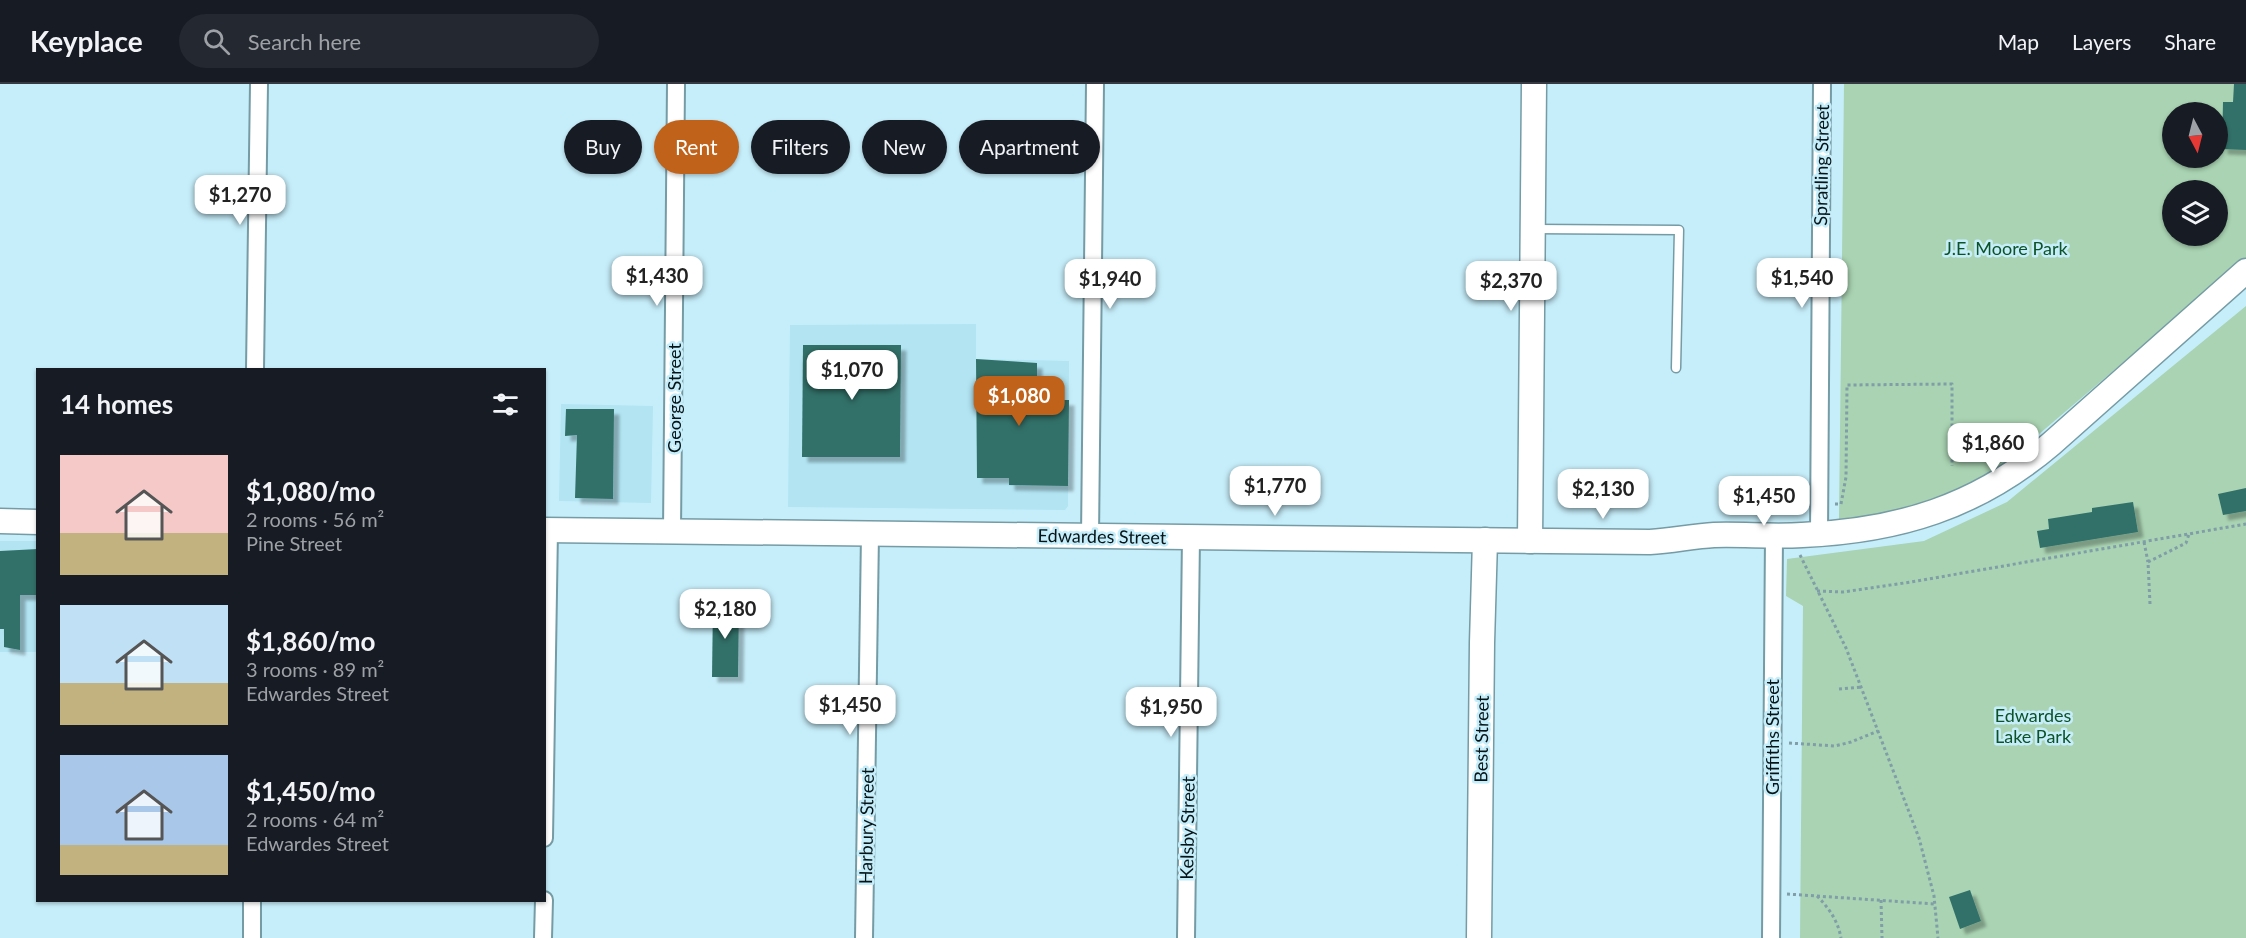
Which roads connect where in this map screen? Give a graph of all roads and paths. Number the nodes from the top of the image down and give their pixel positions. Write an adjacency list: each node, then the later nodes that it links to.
1 (259, 84): 9 (street)
2 (676, 84): 17 (street, George Street)
3 (1095, 84): 21 (street)
4 (1534, 84): 6 (street)
5 (1822, 84): 12 (street, Spratling Street)
6 (1533, 229): 10 (lane); 24 (street)
7 (2246, 271): 8 (street, Edwardes Street)
8 (2158, 351): 19 (street, Edwardes Street); 25 (street, Edwardes Street)
9 (255, 368)
10 (1676, 368)
11 (1952, 466): 12 (path)
12 (1818, 504): 19 (street, Spratling Street)
13 (0, 521): 14 (street)
14 (36, 522)
15 (2246, 524): 20 (path)
16 (547, 530): 17 (street, Edwardes Street); 31 (street)
17 (672, 531): 18 (street, Edwardes Street)
18 (870, 534): 21 (street, Edwardes Street); 44 (street, Harbury Street)
19 (1819, 534): 25 (street, Edwardes Street)
20 (2189, 534): 26 (path); 28 (path)
21 (1090, 536): 22 (street, Edwardes Street)
22 (1191, 537): 23 (street, Edwardes Street); 45 (street, Kelsby Street)
23 (1485, 540): 24 (street, Edwardes Street); 46 (street, Best Street)
24 (1530, 541): 25 (street, Edwardes Street)
25 (1774, 542): 35 (street, Griffiths Street)
26 (2144, 542): 28 (path); 29 (path)
27 (1800, 556): 29 (path)
28 (2148, 562): 30 (path)
29 (1817, 591): 32 (path)
30 (2150, 604)
31 (546, 633)
32 (1862, 687): 33 (path); 34 (path)
33 (1839, 689)
34 (1878, 730): 35 (path); 41 (path)
35 (1772, 742): 47 (street, Griffiths Street)
36 (1800, 896): 37 (path)
37 (1817, 896): 38 (path); 48 (path)
38 (1881, 900): 41 (path); 49 (path)
39 (252, 902): 42 (street)
40 (544, 902): 43 (street)
41 (1935, 904): 50 (path)
42 (252, 938)
43 (543, 938)
44 (864, 938)
45 (1186, 938)
46 (1479, 938)
47 (1771, 938)
48 (1840, 938)
49 (1882, 938)
50 (1938, 938)

